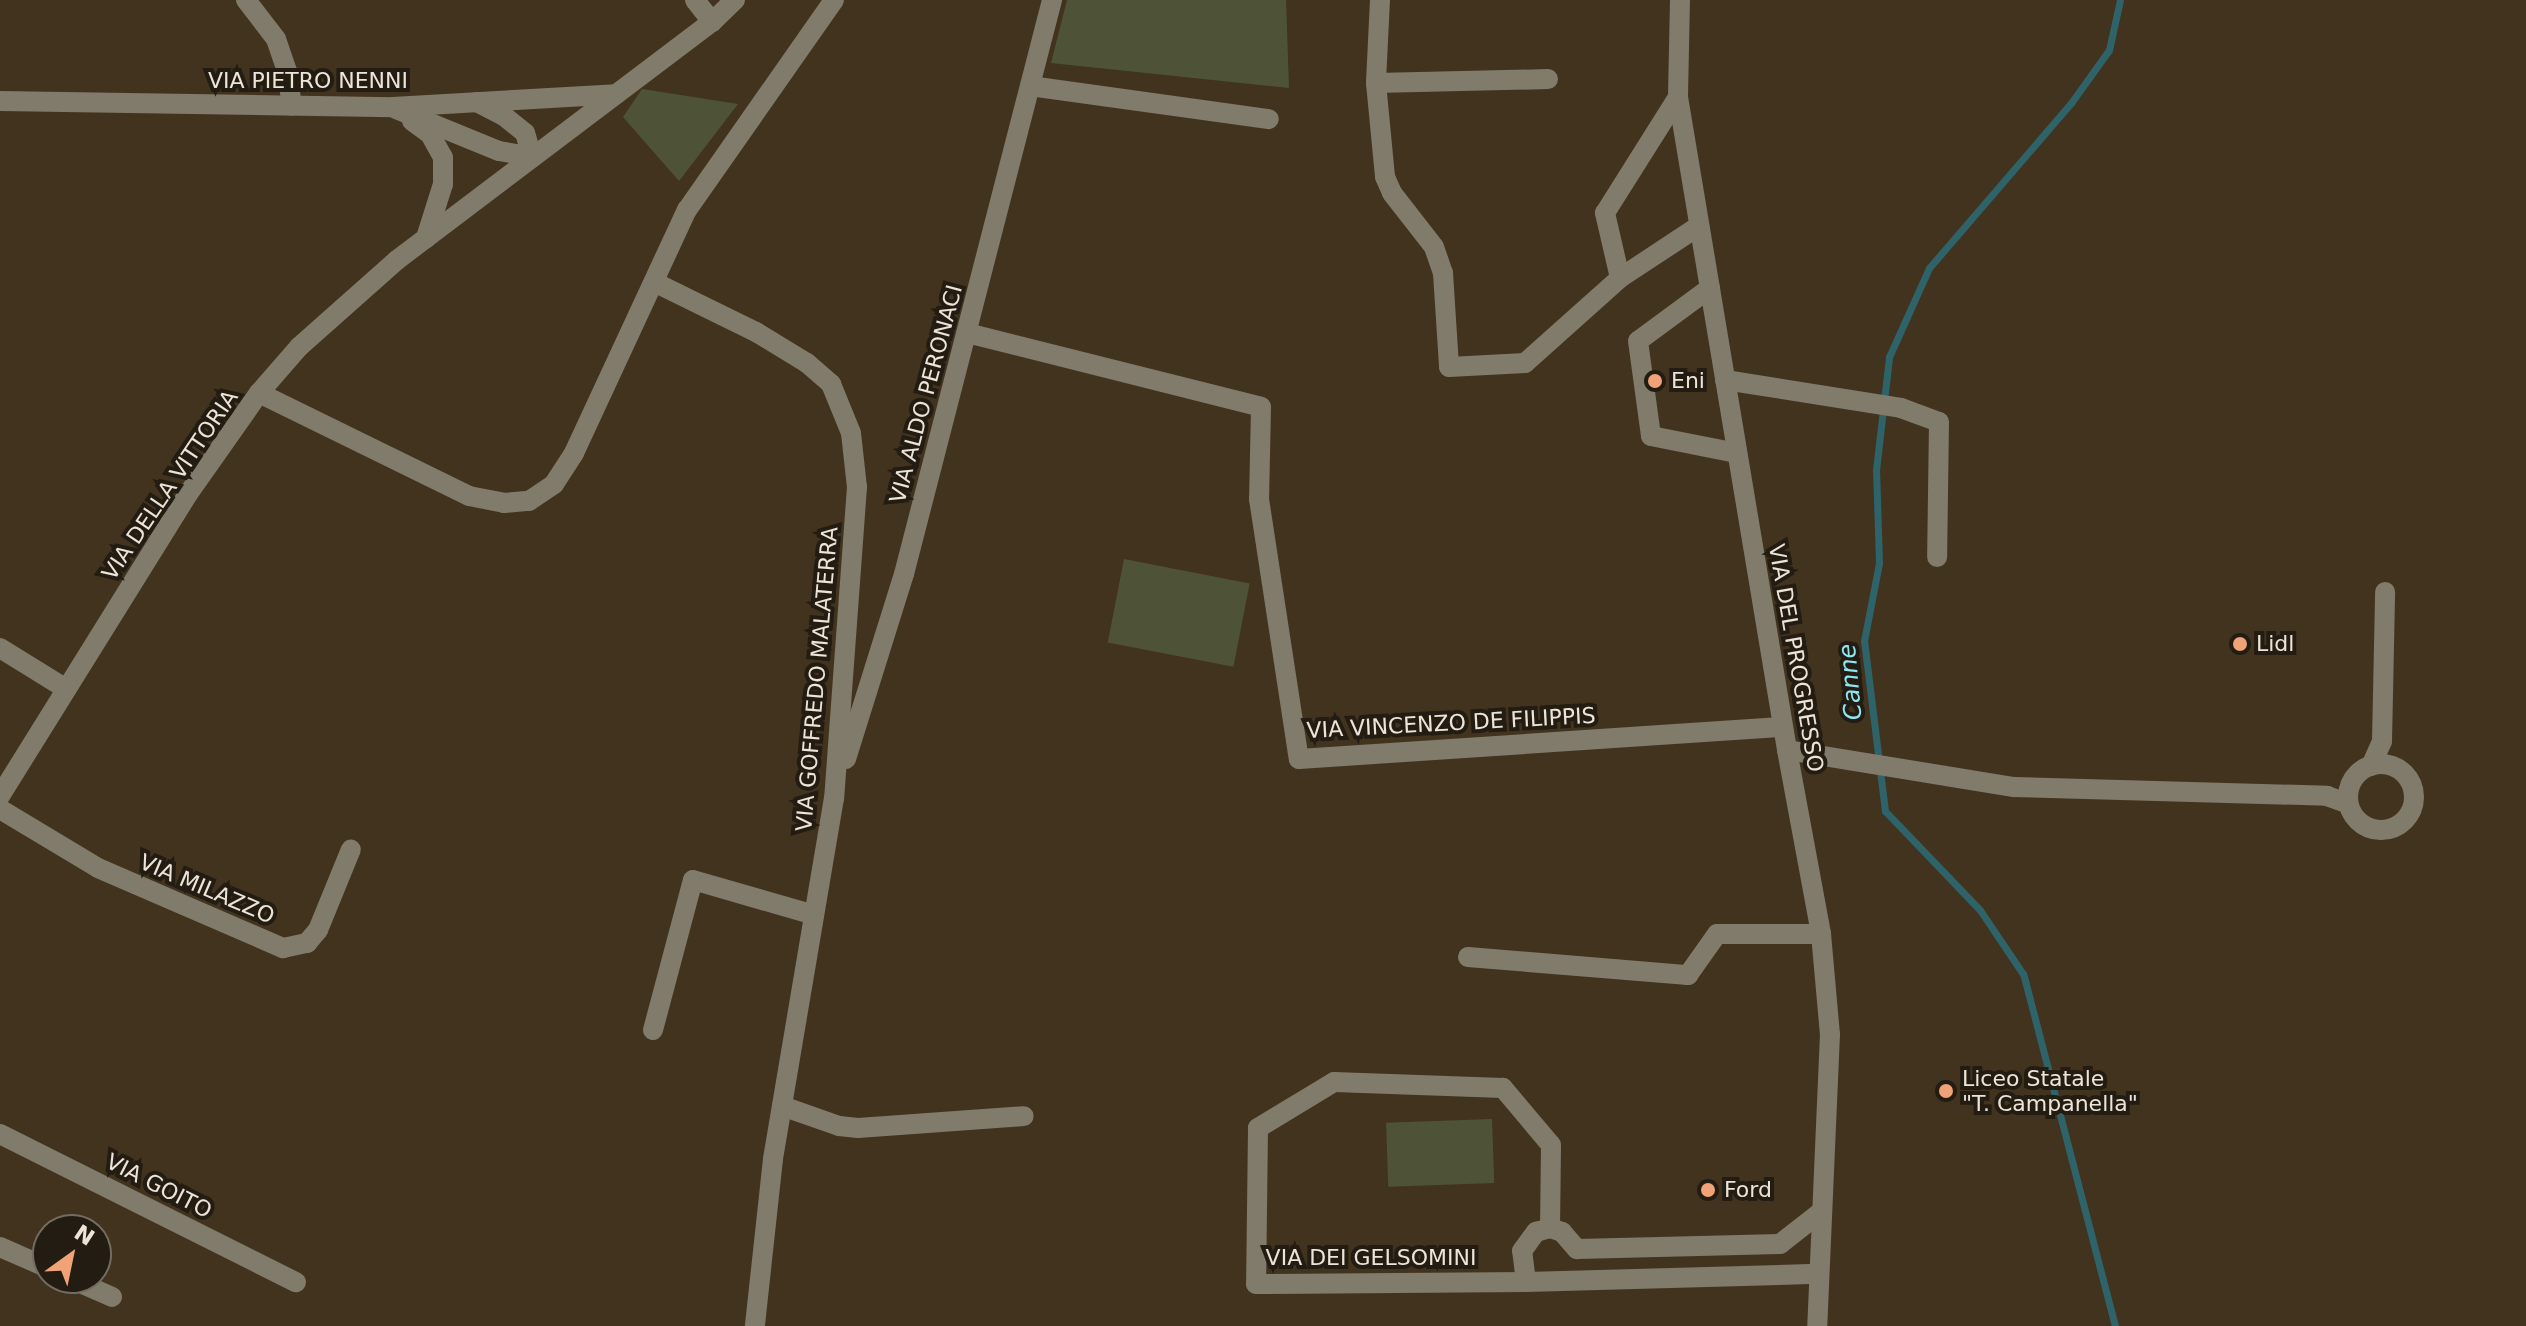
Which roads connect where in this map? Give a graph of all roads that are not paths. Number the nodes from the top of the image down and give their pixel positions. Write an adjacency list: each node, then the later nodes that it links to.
1 (246, 0): 16 (street)
2 (695, 0): 8 (street)
3 (735, 0): 8 (street, VIA DELLA VITTORIA)
4 (834, 0): 23 (street)
5 (1052, 0): 11 (street, VIA ALDO PERONACI)
6 (1380, 0): 10 (street)
7 (1680, 0): 13 (street, VIA DEL PROGRESSO)
8 (712, 22): 12 (street, VIA DELLA VITTORIA)
9 (1548, 79): 10 (street)
10 (1376, 83): 22 (street)
11 (1030, 86): 18 (street); 25 (street, VIA ALDO PERONACI)
12 (616, 94): 15 (street, VIA PIETRO NENNI); 19 (street, VIA DELLA VITTORIA)
13 (1678, 97): 20 (street, VIA DEL PROGRESSO); 22 (street)
14 (0, 101): 16 (street, VIA PIETRO NENNI)
15 (475, 101): 17 (street, VIA PIETRO NENNI); 19 (street)
16 (292, 106): 17 (street, VIA PIETRO NENNI)
17 (393, 107): 19 (street); 21 (street)
18 (1269, 119)
19 (532, 157): 21 (street, VIA DELLA VITTORIA)
20 (1699, 226): 22 (street); 24 (street, VIA DEL PROGRESSO)
21 (426, 238): 27 (street, VIA DELLA VITTORIA)
22 (1620, 278)
23 (654, 282): 27 (street); 38 (street, VIA GOFFREDO MALATERRA)
24 (1710, 288): 26 (street, VIA DEL PROGRESSO); 28 (street)
25 (967, 333): 33 (street, VIA VINCENZO DE FILIPPIS); 38 (street, VIA ALDO PERONACI)
26 (1725, 380): 28 (street, VIA DEL PROGRESSO); 29 (street)
27 (259, 393): 32 (street, VIA DELLA VITTORIA)
28 (1737, 453): 33 (street, VIA DEL PROGRESSO)
29 (1937, 557)
30 (2385, 592): 35 (street)
31 (0, 648): 32 (street)
32 (66, 689): 37 (street, VIA DELLA VITTORIA)
33 (1783, 727): 34 (street, VIA DEL PROGRESSO)
34 (1787, 750): 36 (street); 42 (street, VIA DEL PROGRESSO)
35 (2381, 766): 36 (street); 36 (street)
36 (2350, 794)
37 (0, 796)
38 (834, 798): 41 (street, VIA GOFFREDO MALATERRA)
39 (0, 809): 40 (street, VIA MILAZZO)
40 (351, 849)
41 (814, 915): 44 (street); 45 (street, VIA GOFFREDO MALATERRA)
42 (1821, 934): 43 (street); 48 (street, VIA DEL PROGRESSO)
43 (1468, 957)
44 (653, 1030)
45 (782, 1106): 46 (street); 58 (street, VIA GOFFREDO MALATERRA)
46 (1024, 1116)
47 (0, 1134): 54 (street, VIA GOITO)
48 (1821, 1212): 50 (street); 53 (street, VIA DEL PROGRESSO)
49 (1550, 1228): 50 (street); 55 (street); 55 (street, VIA DEI GELSOMINI)
50 (1780, 1244): 53 (street)
51 (0, 1247): 52 (street)
52 (32, 1261)
53 (1809, 1274): 55 (street, VIA DEI GELSOMINI); 59 (street, VIA DEL PROGRESSO)
54 (296, 1282)
55 (1526, 1282)
56 (105, 1294): 57 (street)
57 (112, 1297)
58 (755, 1326)
59 (1817, 1326)

